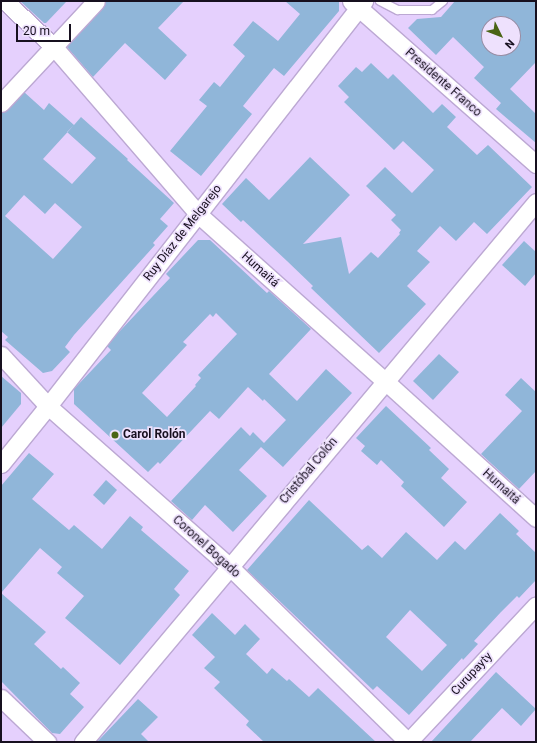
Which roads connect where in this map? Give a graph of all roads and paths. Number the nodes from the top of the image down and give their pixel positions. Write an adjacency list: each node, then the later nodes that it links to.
1 (5, 1): 6 (street, Humaitá)
2 (96, 1): 6 (street)
3 (380, 1): 4 (lane)
4 (442, 1)
5 (358, 3): 8 (street, Presidente Franco); 10 (street, Ruy Díaz de Melgarejo)
6 (54, 47): 7 (street); 10 (street, Humaitá)
7 (1, 103)
8 (536, 164)
9 (536, 202): 12 (street, Cristóbal Colón)
10 (198, 214): 12 (street, Humaitá); 13 (street, Ruy Díaz de Melgarejo)
11 (1, 355): 13 (street, Coronel Bogado)
12 (385, 381): 15 (street, Humaitá); 16 (street, Cristóbal Colón)
13 (48, 406): 14 (street, Ruy Díaz de Melgarejo); 16 (street, Coronel Bogado)
14 (1, 464)
15 (536, 518)
16 (229, 566): 20 (street, Cristóbal Colón); 21 (street, Coronel Bogado)
17 (536, 605): 21 (street, Curupayty)
18 (1, 698): 19 (street)
19 (47, 742)
20 (83, 742)
21 (408, 742)

